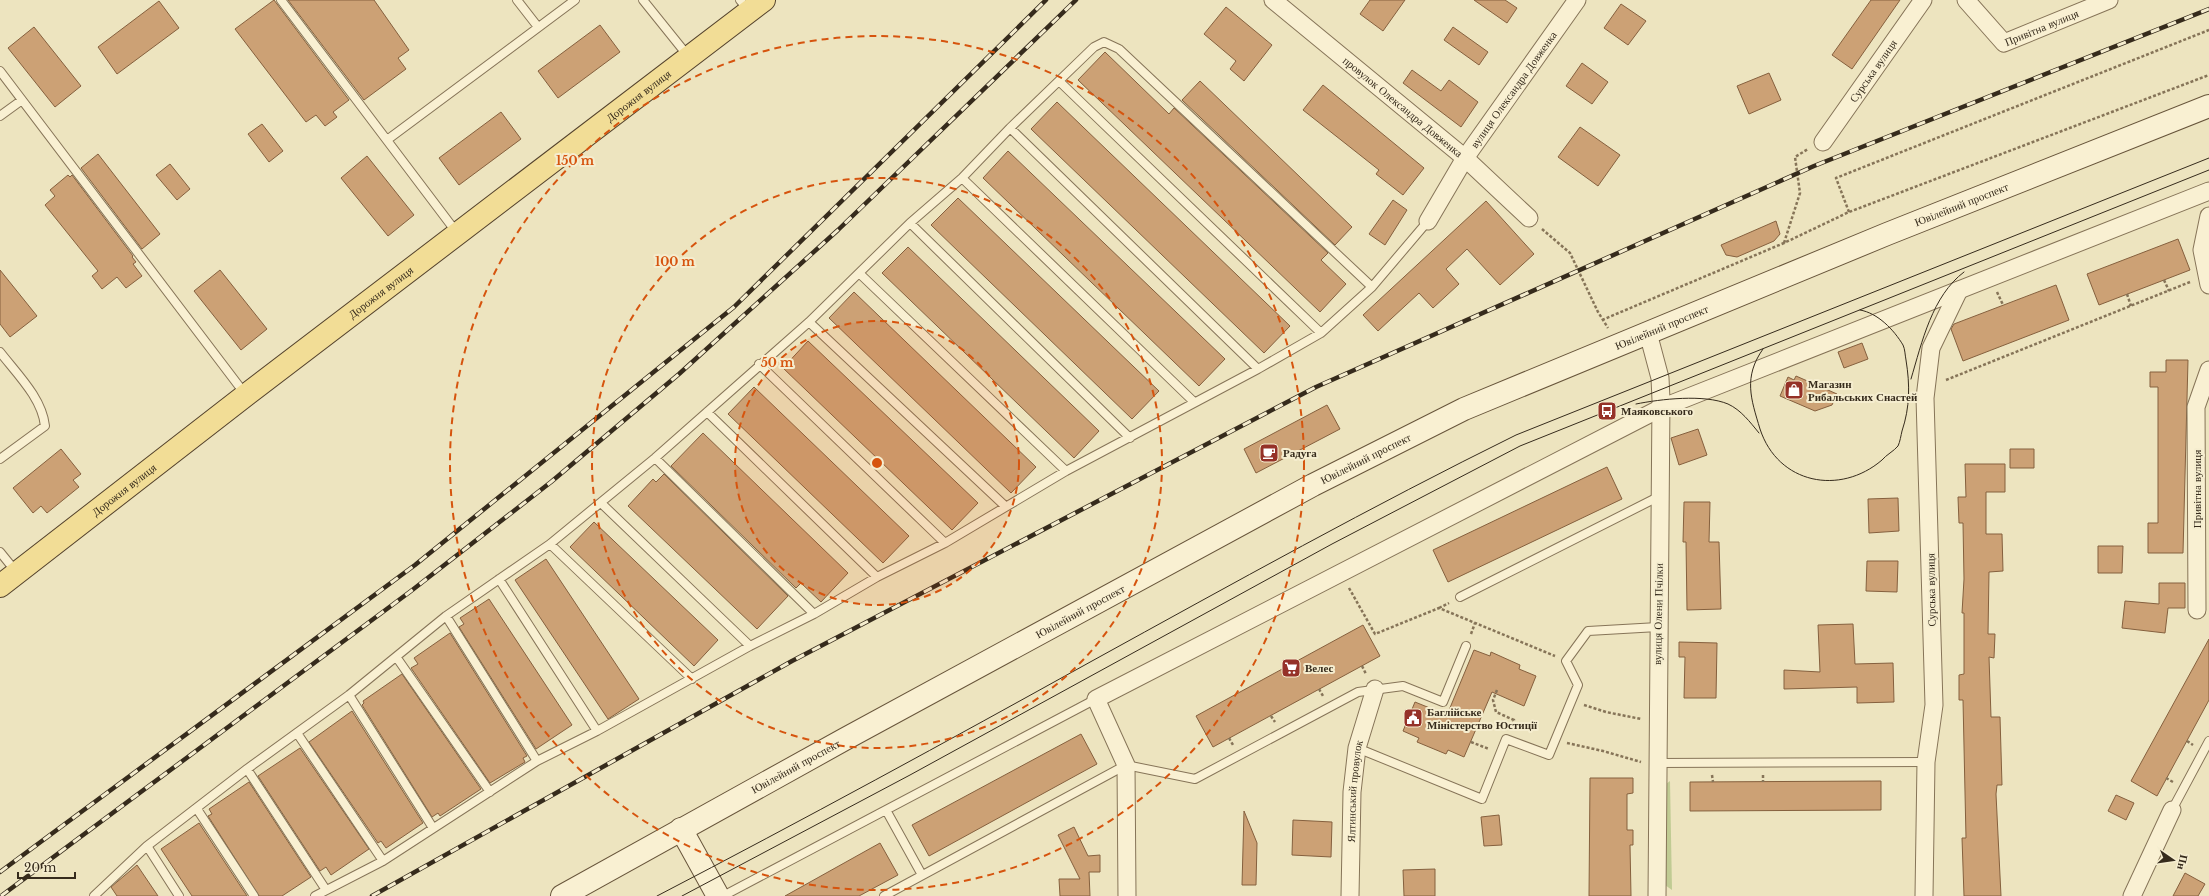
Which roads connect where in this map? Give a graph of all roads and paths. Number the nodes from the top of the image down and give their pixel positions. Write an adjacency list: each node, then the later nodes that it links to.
1 (281, 0): 21 (lane)
2 (517, 0): 11 (lane)
3 (574, 0): 11 (lane)
4 (643, 0): 13 (lane)
5 (1273, 0): 23 (street, провулок Олександра Довженка)
6 (1577, 0): 23 (street, вулиця Олександра Довженка)
7 (1923, 0): 22 (street, Сурська вулиця)
8 (1966, 0): 9 (street, Привітна вулиця)
9 (2109, 0)
10 (752, 4): 13 (main road, Дорожня вулиця)
11 (538, 27): 21 (lane)
12 (2209, 30): 26 (path)
13 (690, 58): 31 (main road, Дорожня вулиця)
14 (0, 71): 17 (lane)
15 (2209, 75): 26 (path)
16 (1060, 82): 20 (lane); 36 (lane); 43 (lane)
17 (22, 100): 19 (lane); 51 (lane)
18 (2209, 106): 44 (main road, Ювілейний проспект)
19 (0, 116)
20 (1010, 128): 24 (lane); 48 (lane)
21 (387, 140): 31 (lane)
22 (1823, 142): 32 (path)
23 (1465, 158): 28 (street, провулок Олександра Довженка); 29 (street, вулиця Олександра Довженка)
24 (962, 178): 30 (lane); 52 (lane)
25 (2209, 191): 37 (street)
26 (1849, 212): 32 (path)
27 (2209, 216): 35 (street)
28 (1529, 218): 41 (path)
29 (1428, 221): 36 (lane)
30 (910, 223): 33 (lane); 55 (lane)
31 (458, 234): 51 (main road, Дорожня вулиця)
32 (1784, 243): 41 (path)
33 (859, 273): 42 (lane); 58 (lane)
34 (2164, 280): 38 (path)
35 (2208, 280): 38 (path)
36 (1372, 287): 43 (lane)
37 (1959, 290): 50 (street, Сурська вулиця); 53 (street)
38 (2169, 291): 40 (path)
39 (2127, 294): 40 (path)
40 (2131, 306): 50 (path)
41 (1602, 320): 45 (path)
42 (809, 322): 47 (lane); 61 (lane)
43 (1321, 333): 48 (lane)
44 (1648, 333): 45 (main road, Ювілейний проспект); 53 (street, вулиця Олени Пчілки)
45 (1619, 345): 104 (main road, Ювілейний проспект)
46 (0, 352): 57 (lane)
47 (759, 364): 54 (lane); 62 (lane)
48 (1258, 369): 52 (lane)
49 (2209, 370): 71 (street, Привітна вулиця)
50 (1926, 388): 96 (street, Сурська вулиця)
51 (246, 395): 66 (main road, Дорожня вулиця)
52 (1194, 402): 55 (lane)
53 (1661, 408): 59 (street, вулиця Олени Пчілки); 65 (street)
54 (707, 412): 56 (lane); 67 (lane)
55 (1130, 438): 58 (lane)
56 (655, 458): 60 (lane); 72 (lane)
57 (0, 459)
58 (1066, 471): 61 (lane)
59 (1660, 496): 70 (lane); 74 (street, вулиця Олени Пчілки)
60 (601, 503): 63 (lane); 75 (lane)
61 (1005, 506): 62 (lane)
62 (945, 543): 67 (lane)
63 (550, 544): 68 (lane); 79 (lane)
64 (0, 552): 66 (lane)
65 (1341, 573): 78 (path); 83 (street)
66 (17, 574): 69 (main road, Дорожня вулиця)
67 (877, 577): 72 (lane)
68 (499, 579): 73 (lane); 86 (lane)
69 (0, 586)
70 (1460, 597)
71 (2197, 610)
72 (814, 614): 75 (lane)
73 (446, 616): 77 (lane); 94 (lane)
74 (1658, 627): 78 (lane); 85 (street, вулиця Олени Пчілки)
75 (750, 646): 79 (lane)
76 (1466, 646): 80 (lane)
77 (397, 658): 82 (lane); 99 (lane)
78 (1566, 660): 84 (lane)
79 (692, 679): 86 (lane)
80 (1375, 689): 92 (street, Ялтинський провулок); 97 (lane)
81 (1497, 690): 88 (path)
82 (349, 695): 87 (lane); 103 (lane)
83 (1096, 699): 97 (street); 101 (lane)
84 (1571, 700): 85 (path); 89 (lane)
85 (1657, 722): 95 (street, вулиця Олени Пчілки)
86 (597, 731): 94 (lane)
87 (297, 733): 98 (lane); 106 (lane)
88 (1506, 739): 89 (lane); 93 (lane)
89 (1555, 740): 95 (path)
90 (2209, 741): 102 (lane)
91 (1471, 742): 93 (path)
92 (1357, 748): 93 (lane); 118 (street, Ялтинський провулок)
93 (1500, 754)
94 (537, 761): 99 (lane)
95 (1657, 762): 96 (lane); 119 (street, вулиця Олени Пчілки)
96 (1926, 762): 120 (street, Сурська вулиця)
97 (1126, 765): 107 (lane); 117 (street)
98 (247, 769): 100 (lane); 108 (lane)
99 (490, 792): 103 (lane)
100 (197, 809): 105 (lane); 111 (lane)
101 (886, 810): 107 (lane); 115 (lane)
102 (2172, 810): 121 (street)
103 (433, 828): 106 (lane)
104 (681, 829): 113 (main road, Ювілейний проспект); 114 (main road)
105 (147, 846): 109 (lane); 110 (lane)
106 (383, 861): 108 (lane)
107 (922, 875): 116 (lane)
108 (326, 890): 112 (lane)
109 (95, 896)
110 (179, 896)
111 (254, 896)
112 (315, 896)
113 (562, 896)
114 (718, 896)
115 (723, 896)
116 (884, 896)
117 (1127, 896)
118 (1350, 896)
119 (1657, 896)
120 (1924, 896)
121 (2132, 896)

